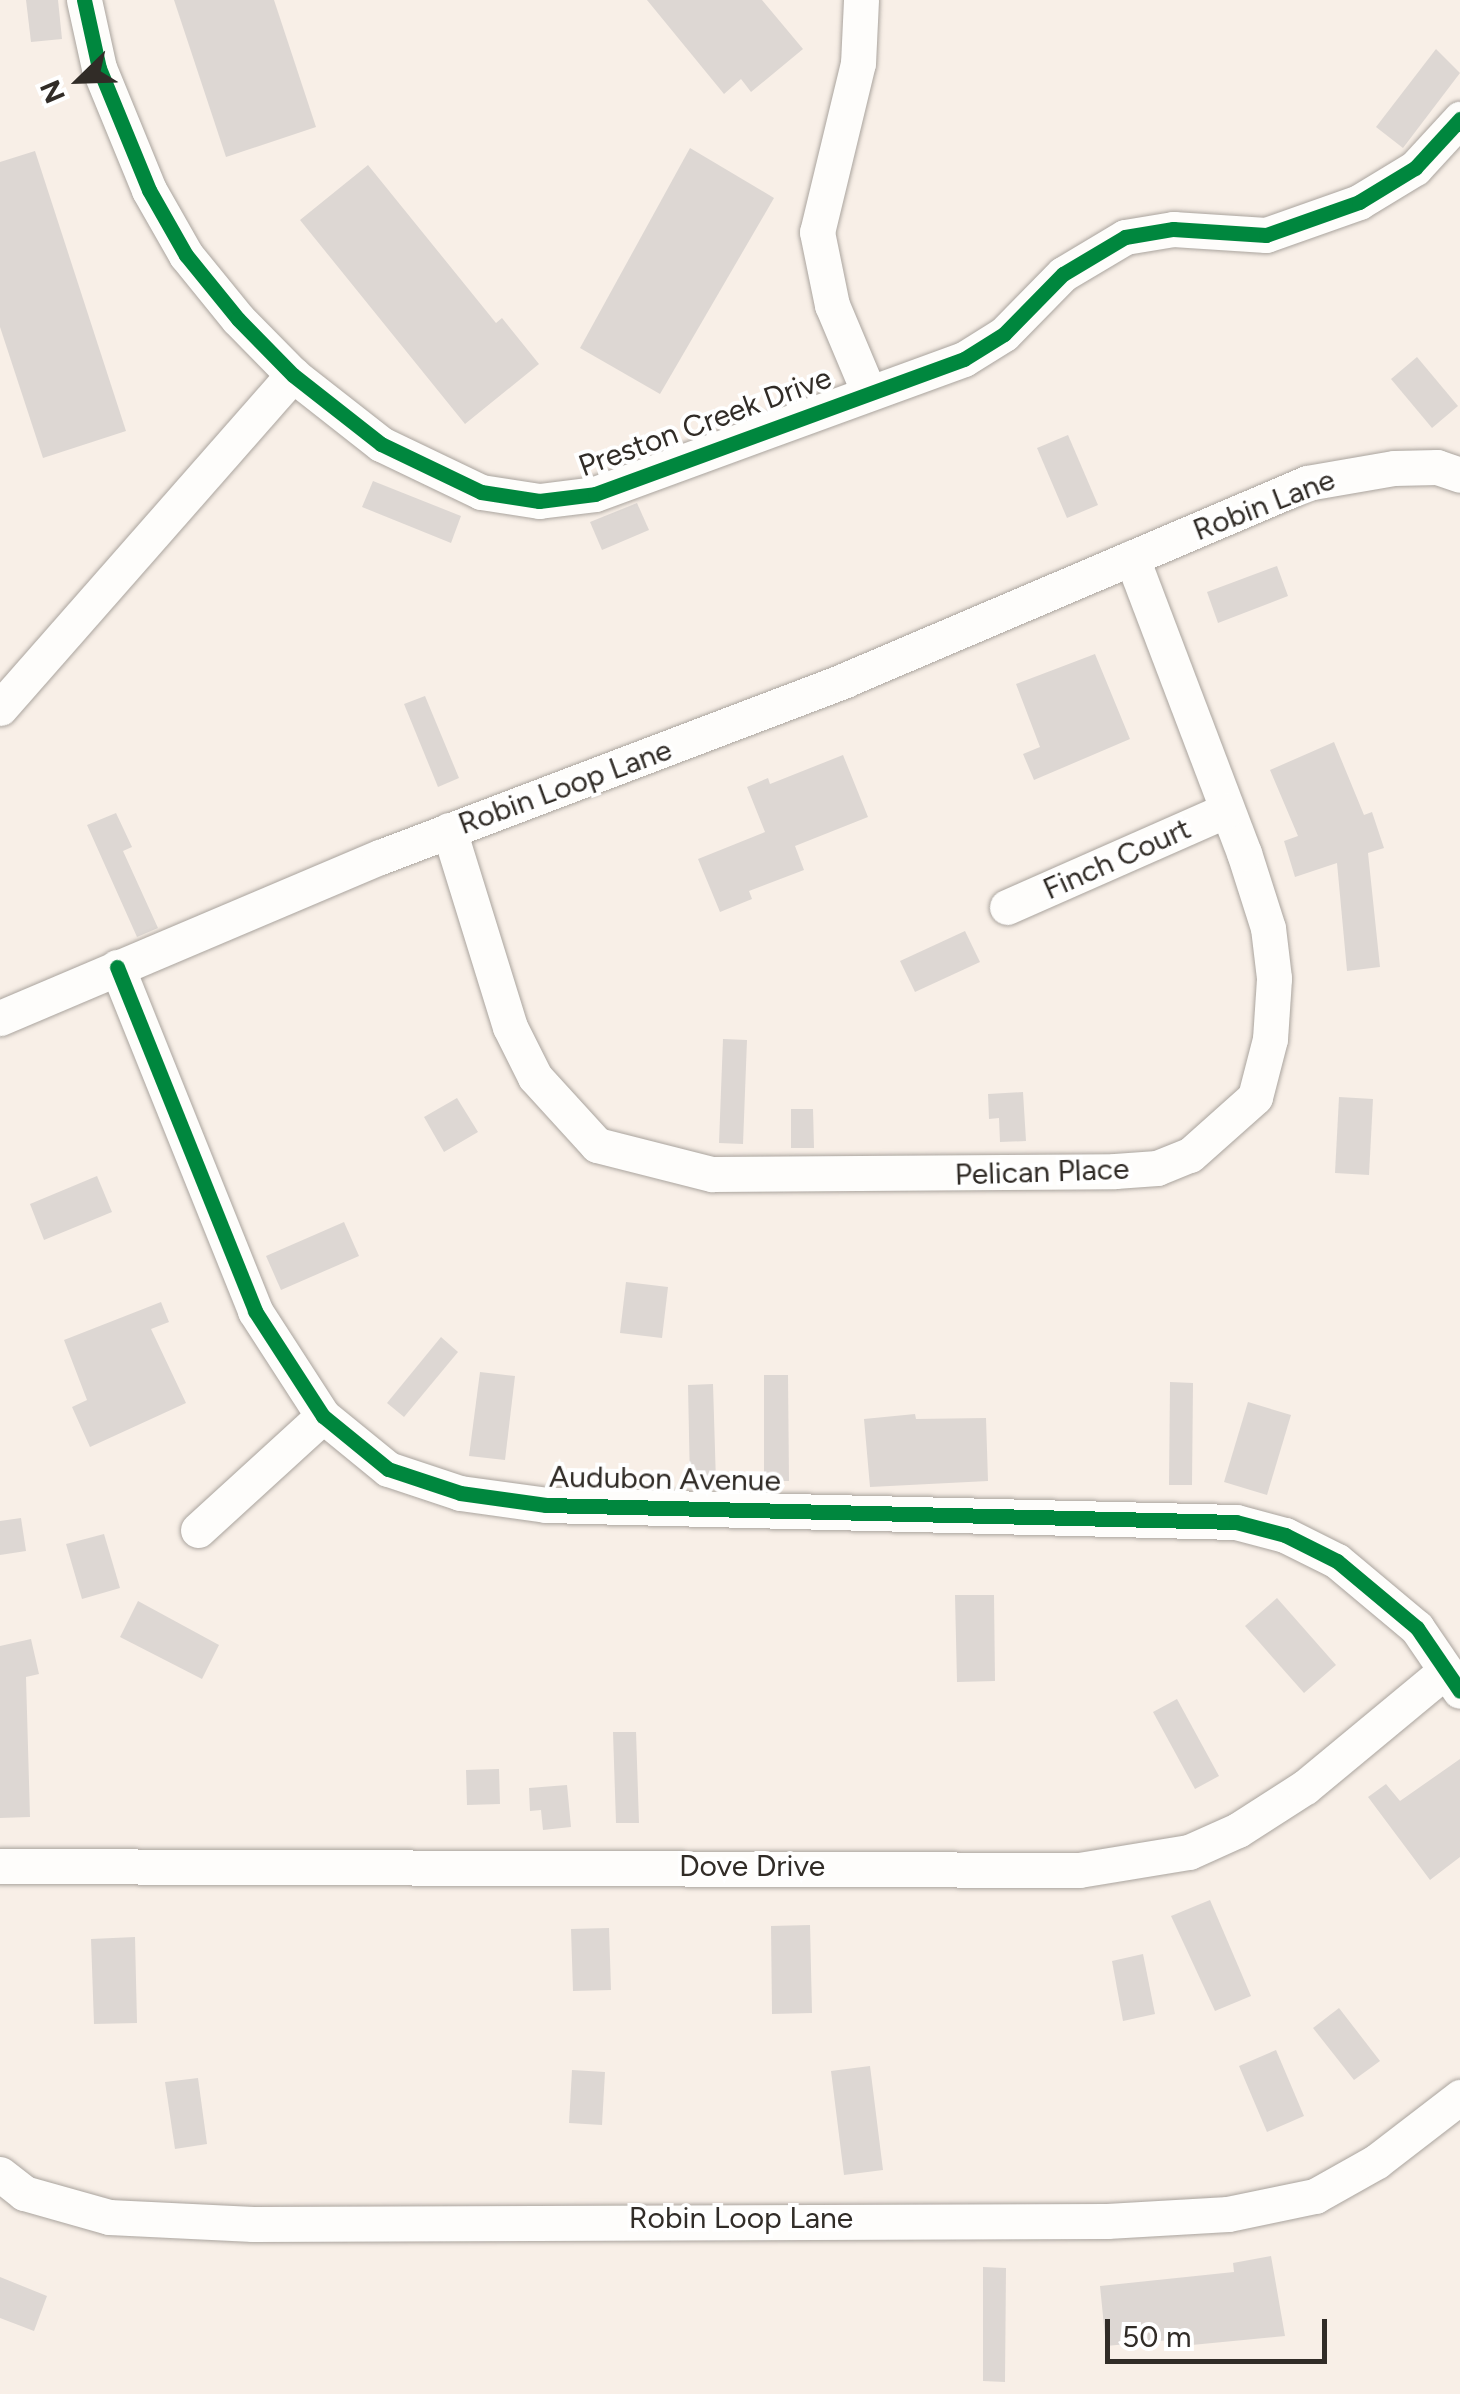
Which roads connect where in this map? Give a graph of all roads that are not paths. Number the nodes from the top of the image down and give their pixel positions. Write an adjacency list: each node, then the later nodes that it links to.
1 (84, 0): 4 (street, Preston Creek Drive)
2 (861, 0): 5 (street, Preston Creek Drive)
3 (1460, 119): 5 (street, Preston Creek Drive)
4 (294, 376): 5 (street, Preston Creek Drive); 8 (street)
5 (869, 392)
6 (1460, 474): 7 (street, Robin Lane)
7 (1132, 558): 9 (street, Pelican Place); 10 (street, Robin Loop Lane)
8 (0, 708)
9 (1227, 810): 10 (street, Pelican Place); 11 (street, Finch Court)
10 (449, 830): 12 (street, Robin Loop Lane)
11 (1007, 908)
12 (116, 967): 13 (street, Robin Loop Lane); 14 (street, Audubon Avenue)
13 (0, 1018)
14 (323, 1416): 15 (street); 16 (street, Audubon Avenue)
15 (198, 1530)
16 (1452, 1682): 17 (street, Dove Drive)
17 (0, 1866)
18 (1460, 2097): 19 (street, Robin Loop Lane)
19 (0, 2174)

